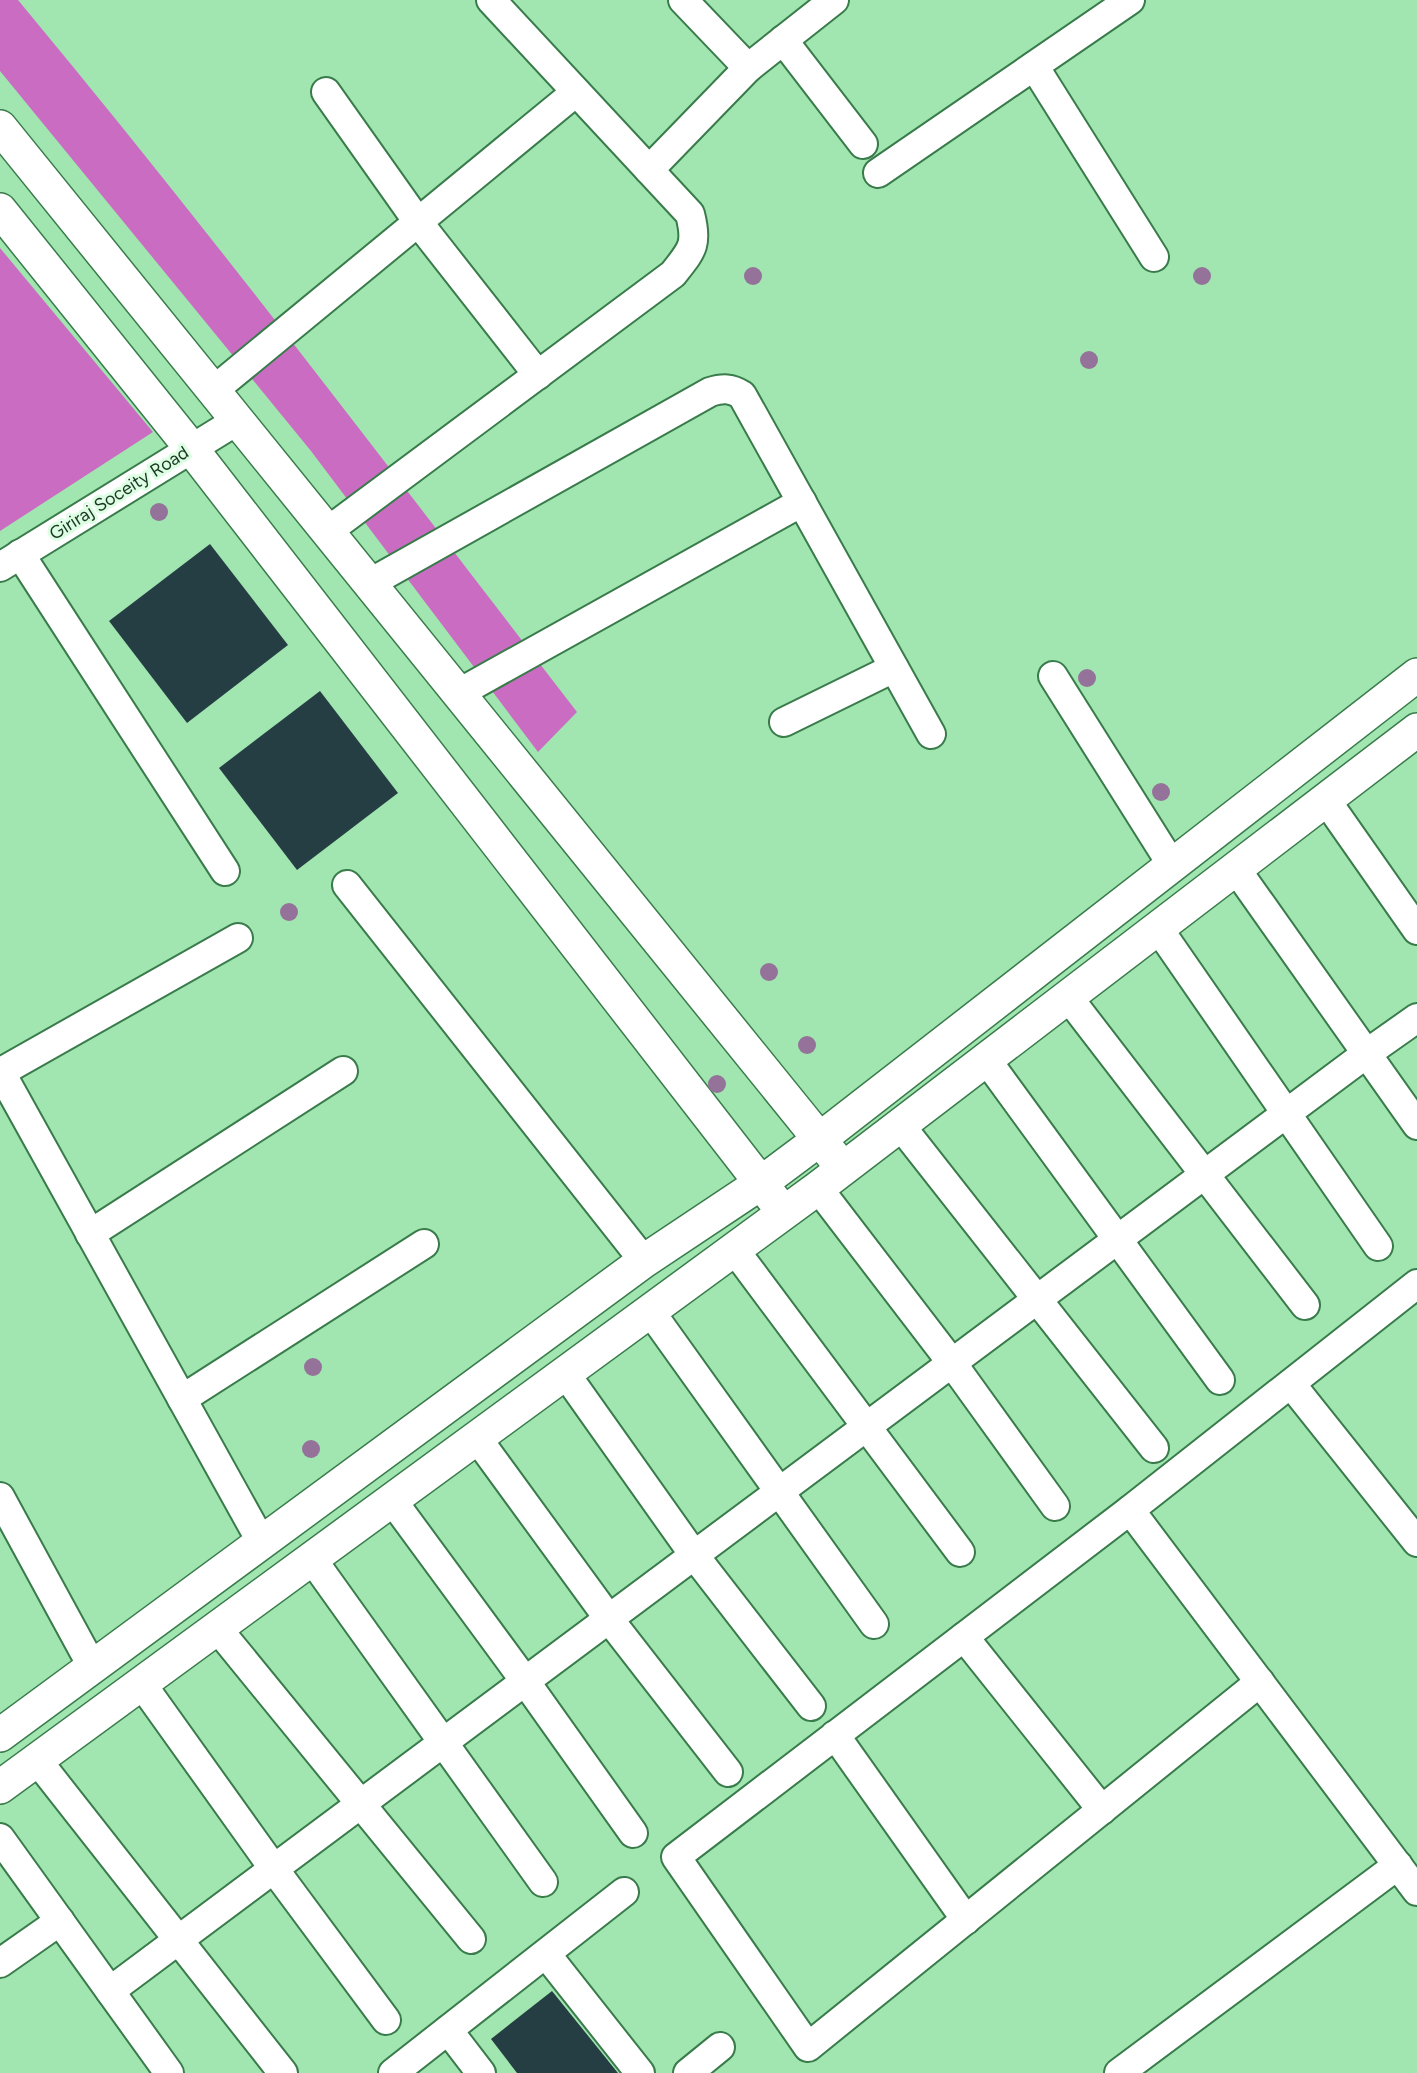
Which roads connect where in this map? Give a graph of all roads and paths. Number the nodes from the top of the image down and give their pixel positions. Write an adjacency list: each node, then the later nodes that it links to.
1 (491, 0): 8 (street)
2 (683, 0): 7 (street)
3 (834, 0): 5 (street)
4 (1130, 0): 6 (street)
5 (783, 40): 7 (street); 11 (street)
6 (1034, 66): 13 (street); 16 (street)
7 (748, 68): 12 (street)
8 (576, 92): 12 (street); 15 (street)
9 (326, 93): 15 (street)
10 (0, 127): 18 (street)
11 (863, 144)
12 (649, 170): 17 (street)
13 (878, 173)
14 (0, 210): 20 (street)
15 (418, 222): 17 (street); 18 (street)
16 (1154, 257)
17 (538, 375): 22 (street)
18 (214, 390): 19 (street)
19 (238, 420): 20 (street, Giriraj Soceity Road); 22 (street)
20 (191, 448): 23 (street, Giriraj Soceity Road); 52 (street)
21 (802, 502): 24 (street); 25 (street); 28 (street)
22 (328, 531): 24 (street)
23 (10, 560): 35 (street)
24 (370, 584): 28 (street)
25 (894, 668): 29 (street); 31 (street)
26 (1417, 675): 33 (street)
27 (1053, 676): 33 (street)
28 (459, 693): 49 (street)
29 (784, 722)
30 (1417, 730): 32 (street)
31 (931, 734)
32 (1326, 800): 34 (street); 38 (street)
33 (1172, 866): 49 (street)
34 (1236, 868): 37 (street); 42 (street)
35 (225, 871)
36 (347, 885): 59 (street)
37 (1158, 928): 40 (street); 46 (street)
38 (1417, 930)
39 (238, 938): 44 (street)
40 (1068, 997): 43 (street); 50 (street)
41 (1417, 1018): 42 (street)
42 (1366, 1054): 46 (street); 48 (street)
43 (986, 1059): 47 (street); 55 (street)
44 (0, 1071): 54 (street)
45 (343, 1071): 54 (street)
46 (1286, 1113): 50 (street); 57 (street)
47 (900, 1125): 51 (street); 61 (street)
48 (1417, 1125)
49 (820, 1139): 51 (street); 52 (street)
50 (1204, 1175): 55 (street); 62 (street)
51 (830, 1178): 53 (street); 64 (street)
52 (761, 1183): 53 (street); 59 (street)
53 (785, 1213): 58 (street)
54 (90, 1234): 68 (street)
55 (1117, 1240): 61 (street); 66 (street)
56 (424, 1244): 68 (street)
57 (1378, 1246)
58 (734, 1249): 63 (street); 69 (street)
59 (644, 1261): 78 (street)
60 (1417, 1284): 67 (street)
61 (1036, 1300): 64 (street); 71 (street)
62 (1305, 1305)
63 (650, 1311): 65 (street); 72 (street)
64 (952, 1363): 69 (street); 75 (street)
65 (566, 1373): 70 (street); 80 (street)
66 (1221, 1380)
67 (1291, 1384): 76 (street); 77 (street)
68 (182, 1399): 78 (street)
69 (868, 1426): 72 (street); 79 (street)
70 (477, 1438): 74 (street); 82 (street)
71 (1154, 1448)
72 (779, 1492): 80 (street); 83 (street)
73 (0, 1497): 86 (street)
74 (392, 1500): 81 (street); 87 (street)
75 (1055, 1506)
76 (1130, 1510): 85 (street); 88 (street)
77 (1417, 1542)
78 (262, 1543): 86 (street)
79 (960, 1552)
80 (694, 1555): 82 (street); 90 (street)
81 (312, 1559): 84 (street); 93 (street)
82 (609, 1619): 87 (street); 95 (street)
83 (874, 1624)
84 (217, 1628): 89 (street); 97 (street)
85 (964, 1637): 92 (street); 98 (street)
86 (92, 1666): 91 (street)
87 (525, 1681): 93 (street); 99 (street)
88 (1260, 1682): 98 (street); 101 (street)
89 (141, 1683): 94 (street); 102 (street)
90 (811, 1706)
91 (0, 1735)
92 (835, 1735): 106 (street); 106 (street)
93 (443, 1743): 97 (street); 103 (street)
94 (37, 1760): 96 (street); 109 (street)
95 (728, 1772)
96 (0, 1787)
97 (359, 1805): 102 (street); 108 (street)
98 (1102, 1810): 106 (street)
99 (633, 1833)
100 (0, 1838): 107 (street)
101 (1398, 1865): 104 (street); 122 (street)
102 (274, 1869): 109 (street); 113 (street)
103 (543, 1882)
104 (1417, 1891)
105 (624, 1892): 110 (street)
106 (966, 1920)
107 (60, 1921): 111 (street); 112 (street)
108 (471, 1939)
109 (179, 1940): 112 (street); 117 (street)
110 (546, 1954): 114 (street); 120 (street)
111 (0, 1963)
112 (110, 1991): 116 (street)
113 (386, 2020)
114 (448, 2030): 118 (street); 119 (street)
115 (720, 2047): 121 (street)
116 (169, 2073)
117 (283, 2073)
118 (393, 2073)
119 (481, 2073)
120 (640, 2073)
121 (688, 2073)
122 (1119, 2073)

